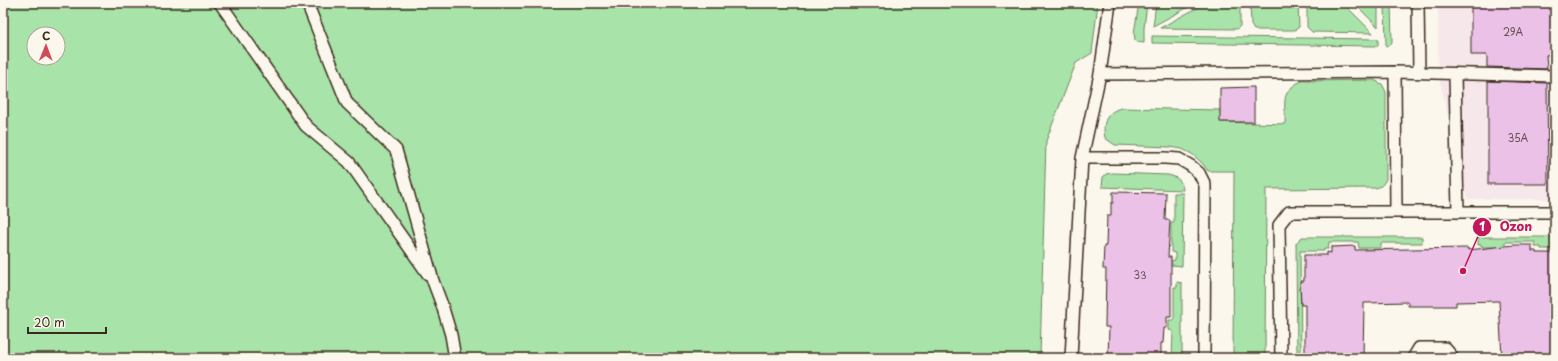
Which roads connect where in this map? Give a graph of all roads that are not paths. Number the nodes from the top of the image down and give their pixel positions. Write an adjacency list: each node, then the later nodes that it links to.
1 (220, 3): 14 (lane)
2 (307, 3): 14 (lane)
3 (1110, 3): 7 (lane)
4 (1418, 3): 6 (lane)
5 (1395, 72): 6 (lane); 7 (lane); 11 (lane)
6 (1419, 72): 8 (lane)
7 (1100, 74): 10 (lane)
8 (1455, 74): 9 (lane); 12 (lane)
9 (1555, 76)
10 (1082, 158): 16 (lane); 17 (lane)
11 (1396, 212): 12 (lane); 18 (lane)
12 (1458, 212): 13 (lane)
13 (1555, 212)
14 (433, 281): 15 (lane)
15 (455, 358)
16 (1071, 358)
17 (1204, 358)
18 (1281, 358)
19 (1414, 358): 20 (lane)
20 (1451, 358)

